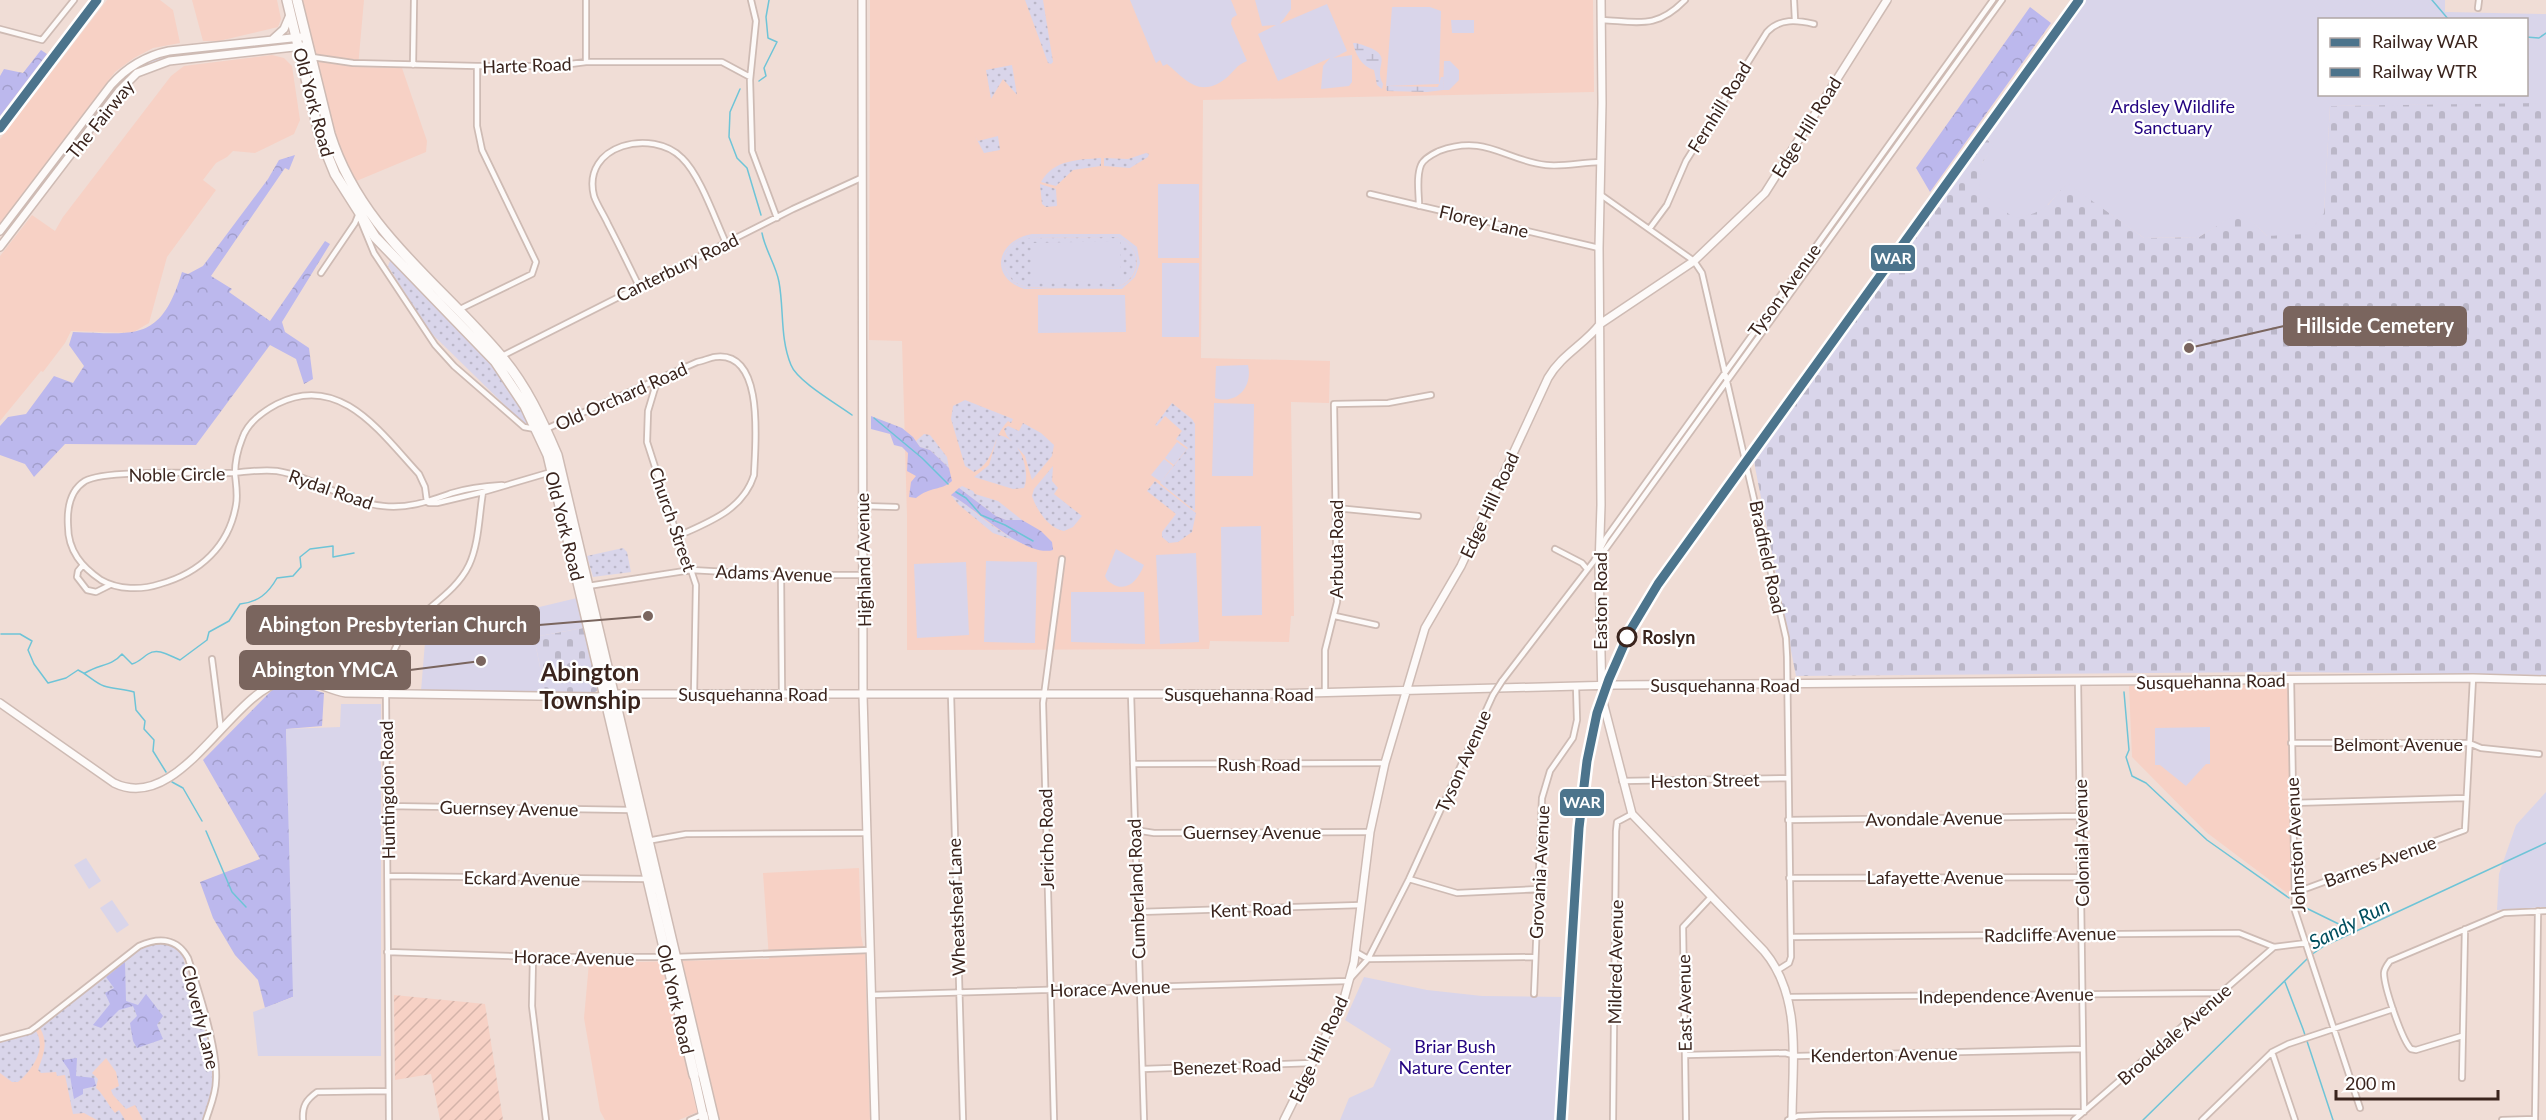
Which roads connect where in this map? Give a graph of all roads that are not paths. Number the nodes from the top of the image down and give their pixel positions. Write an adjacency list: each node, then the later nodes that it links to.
1 (74, 0): 20 (street)
2 (287, 0): 16 (highway, Old York Road)
3 (297, 0): 22 (highway, Old York Road)
4 (414, 0): 25 (street)
5 (586, 0): 24 (street)
6 (751, 0): 27 (street)
7 (862, 0): 31 (main road, Highland Avenue)
8 (1601, 0): 17 (main road, Easton Road)
9 (1685, 0): 17 (street)
10 (1794, 0): 18 (street)
11 (1887, 0): 44 (main road, Edge Hill Road)
12 (1993, 0): 39 (street, Tyson Avenue)
13 (2002, 0): 40 (street, Tyson Avenue)
14 (2478, 0): 15 (street)
15 (2478, 8)
16 (290, 12): 21 (main road); 22 (highway, Old York Road)
17 (1602, 20): 30 (main road, Easton Road)
18 (1795, 20): 19 (street); 37 (street, Fernhill Road)
19 (1814, 24)
20 (0, 29)
21 (264, 42): 22 (main road, The Fairway); 28 (main road, The Fairway)
22 (302, 44): 23 (highway, Old York Road); 29 (main road, The Fairway); 35 (highway, Old York Road)
23 (311, 57): 25 (street, Harte Road); 47 (highway, Old York Road)
24 (586, 62): 26 (street, Harte Road); 27 (street, Harte Road)
25 (413, 65): 26 (street, Harte Road)
26 (477, 66): 47 (street)
27 (750, 77): 36 (street)
28 (99, 101): 29 (main road); 38 (main road, The Fairway)
29 (107, 107): 42 (main road, The Fairway)
30 (1601, 162): 33 (main road, Easton Road); 34 (street)
31 (861, 178): 36 (street, Canterbury Road); 61 (main road, Highland Avenue)
32 (1370, 194): 34 (street, Florey Lane)
33 (1601, 195): 37 (street, Bradfield Road); 43 (main road, Easton Road)
34 (1419, 206): 43 (street, Florey Lane)
35 (359, 213): 45 (street); 47 (highway, Old York Road); 54 (street)
36 (777, 218): 41 (street, Canterbury Road)
37 (1650, 228): 44 (street, Bradfield Road)
38 (0, 231)
39 (1822, 237): 40 (street); 50 (street, Tyson Avenue)
40 (1829, 241): 52 (street, Tyson Avenue)
41 (726, 243): 46 (street, Canterbury Road); 46 (street)
42 (0, 247)
43 (1599, 248): 48 (main road, Easton Road)
44 (1694, 261): 48 (main road, Edge Hill Road); 50 (street, Bradfield Road)
45 (321, 273)
46 (639, 286): 49 (street, Canterbury Road)
47 (455, 312): 49 (highway, Old York Road)
48 (1600, 324): 67 (main road, Easton Road); 86 (main road, Edge Hill Road)
49 (499, 359): 54 (highway, Old York Road)
50 (1726, 372): 52 (street, Bradfield Road); 67 (street, Tyson Avenue)
51 (657, 381): 54 (street, Old Orchard Road); 65 (street, Church Street); 65 (street, Old Orchard Road)
52 (1728, 381): 67 (street, Tyson Avenue); 83 (street, Bradfield Road)
53 (1431, 395): 63 (street, Arbuta Road)
54 (541, 429): 55 (highway, Old York Road)
55 (556, 471): 57 (street, Rydal Road); 75 (highway, Old York Road)
56 (235, 472): 60 (street, Rydal Road); 60 (street); 69 (street, Noble Circle); 74 (street, Noble Circle)
57 (502, 485): 58 (street, Rydal Road); 59 (street, Rydal Road)
58 (483, 492): 59 (street, Rydal Road); 91 (street, Huntingdon Road)
59 (466, 493): 60 (street, Rydal Road)
60 (427, 502)
61 (862, 506): 62 (street); 73 (main road, Highland Avenue)
62 (896, 507)
63 (1336, 508): 64 (street); 76 (street, Arbuta Road)
64 (1418, 516)
65 (678, 536): 71 (street, Church Street)
66 (1555, 549): 70 (street)
67 (1599, 553): 70 (street, Tyson Avenue); 85 (main road, Easton Road)
68 (1062, 559): 95 (street, Jericho Road)
69 (83, 565): 74 (street, Noble Circle); 74 (street, Noble Circle)
70 (1587, 569): 120 (street, Tyson Avenue, bridge)
71 (692, 570): 72 (street, Adams Avenue); 75 (street, Adams Avenue); 88 (street, Church Street)
72 (782, 575): 73 (street, Adams Avenue); 89 (street)
73 (863, 575): 93 (main road, Highland Avenue)
74 (110, 585)
75 (584, 587): 92 (highway, Old York Road)
76 (1335, 616): 77 (street); 87 (street, Arbuta Road)
77 (1376, 625)
78 (212, 659): 97 (street)
79 (2473, 678): 80 (main road, Susquehanna Road); 81 (main road, Susquehanna Road); 98 (street)
80 (2291, 679): 82 (main road, Susquehanna Road); 99 (street, Johnston Avenue)
81 (2546, 680)
82 (2078, 682): 83 (main road, Susquehanna Road); 110 (street, Colonial Avenue)
83 (1787, 685): 85 (main road, Susquehanna Road); 103 (street, Bradfield Road)
84 (1576, 686): 85 (main road, Susquehanna Road); 86 (main road, Susquehanna Road); 121 (street, Grovania Avenue)
85 (1601, 686): 104 (main road, Easton Road)
86 (1406, 690): 87 (main road, Susquehanna Road); 101 (main road, Edge Hill Road)
87 (1325, 693): 90 (main road, Susquehanna Road)
88 (694, 694): 89 (main road, Susquehanna Road); 92 (main road, Susquehanna Road)
89 (782, 694): 93 (main road, Susquehanna Road)
90 (1131, 694): 95 (main road, Susquehanna Road); 102 (street, Cumberland Road)
91 (386, 695): 92 (main road, Susquehanna Road); 97 (main road, Susquehanna Road); 107 (street, Huntingdon Road)
92 (609, 695): 108 (highway, Old York Road); 115 (highway, Old York Road)
93 (863, 695): 94 (main road, Susquehanna Road); 114 (main road, Highland Avenue)
94 (951, 695): 95 (main road, Susquehanna Road); 144 (street, Wheatsheaf Lane)
95 (1044, 695): 143 (street, Jericho Road)
96 (0, 703): 97 (main road, Susquehanna Road)
97 (221, 730)
98 (2469, 743): 99 (street, Belmont Avenue); 100 (street, Belmont Avenue); 105 (street)
99 (2291, 744): 106 (street, Johnston Avenue)
100 (2539, 754)
101 (1385, 763): 102 (street, Rush Road); 113 (main road, Edge Hill Road)
102 (1133, 764): 112 (street, Cumberland Road)
103 (1787, 778): 104 (street, Heston Street); 111 (street, Bradfield Road)
104 (1622, 781): 109 (main road, Easton Road)
105 (2465, 798): 106 (street); 122 (street, Barnes Avenue)
106 (2292, 803): 122 (street, Johnston Avenue)
107 (387, 806): 108 (street, Guernsey Avenue); 116 (street, Huntingdon Road)
108 (631, 810): 115 (highway, Old York Road)
109 (1632, 814): 123 (main road, Easton Road); 179 (street, Mildred Avenue)
110 (2080, 816): 111 (street, Avondale Avenue); 117 (street, Colonial Avenue)
111 (1788, 820): 118 (street, Bradfield Road)
112 (1135, 830): 113 (street, Guernsey Avenue); 127 (street, Cumberland Road)
113 (1370, 832): 124 (main road, Edge Hill Road)
114 (867, 833): 115 (street); 133 (main road, Highland Avenue)
115 (643, 842): 119 (highway, Old York Road)
116 (388, 876): 119 (street, Eckard Avenue); 134 (street, Huntingdon Road)
117 (2082, 877): 118 (street, Lafayette Avenue); 129 (street, Colonial Avenue)
118 (1789, 878): 130 (street, Bradfield Road)
119 (652, 879): 137 (highway, Old York Road)
120 (1409, 879): 121 (street); 139 (street, Tyson Avenue)
121 (1539, 889): 138 (street, Grovania Avenue)
122 (2294, 893): 131 (street, Johnston Avenue)
123 (1711, 897): 140 (main road, Easton Road); 156 (street, East Avenue)
124 (1362, 905): 127 (street, Kent Road); 135 (main road, Edge Hill Road)
125 (2538, 911): 126 (street); 128 (street); 167 (street)
126 (2546, 911)
127 (1139, 912): 142 (street, Cumberland Road)
128 (2465, 929): 150 (street); 153 (street)
129 (2082, 934): 130 (street, Radcliffe Avenue); 132 (street, Radcliffe Avenue); 147 (street, Colonial Avenue)
130 (1791, 937): 140 (street, Bradfield Road)
131 (2306, 943): 132 (street, Radcliffe Avenue); 151 (street, Johnston Avenue)
132 (2274, 947): 145 (street, Brookdale Avenue)
133 (870, 950): 137 (street, Horace Avenue); 148 (main road, Highland Avenue)
134 (387, 952): 136 (street, Horace Avenue); 162 (street, Huntingdon Road)
135 (1356, 952): 139 (street); 141 (main road, Edge Hill Road)
136 (533, 957): 137 (street, Horace Avenue); 171 (street)
137 (671, 957): 160 (highway, Old York Road); 165 (highway, Old York Road)
138 (1535, 957): 139 (street); 146 (street, Grovania Avenue)
139 (1368, 959): 141 (street, Tyson Avenue)
140 (1779, 970): 149 (main road, Easton Road)
141 (1348, 981): 142 (street, Horace Avenue); 158 (main road, Edge Hill Road)
142 (1138, 986): 143 (street, Horace Avenue); 159 (street, Cumberland Road)
143 (1050, 990): 144 (street, Horace Avenue); 176 (street, Jericho Road)
144 (958, 992): 148 (street, Horace Avenue); 175 (street, Wheatsheaf Lane)
145 (2222, 993): 147 (street, Independence Avenue); 164 (street, Brookdale Avenue)
146 (1534, 994)
147 (2082, 994): 149 (street, Independence Avenue); 154 (street, Colonial Avenue)
148 (871, 995): 174 (main road, Highland Avenue)
149 (1790, 997): 157 (main road, Easton Road)
150 (2393, 1009): 151 (street); 153 (street)
151 (2335, 1030): 155 (street); 163 (street, Johnston Avenue)
152 (1, 1036): 168 (street, Cloverly Lane)
153 (2462, 1036): 161 (street)
154 (2083, 1049): 157 (street, Kenderton Avenue); 164 (street, Colonial Avenue)
155 (2272, 1052): 182 (street); 183 (street)
156 (1685, 1055): 157 (street, Kenderton Avenue); 180 (street, East Avenue)
157 (1792, 1055): 166 (main road, Easton Road)
158 (1312, 1063): 159 (street, Benezet Road); 178 (main road, Edge Hill Road)
159 (1143, 1069): 177 (street, Cumberland Road)
160 (694, 1075): 165 (main road, Old York Road)
161 (2462, 1078)
162 (388, 1091): 169 (street); 170 (street, Huntingdon Road)
163 (2360, 1108)
164 (2084, 1112): 166 (street); 181 (street, Brookdale Avenue)
165 (706, 1115): 172 (street); 173 (highway, Old York Road)
166 (1791, 1119)
167 (2535, 1119): 184 (street)
168 (206, 1120)
169 (303, 1120)
170 (389, 1120)
171 (546, 1120)
172 (690, 1120)
173 (714, 1120)
174 (875, 1120)
175 (963, 1120)
176 (1054, 1120)
177 (1144, 1120)
178 (1284, 1120)
179 (1613, 1120)
180 (1686, 1120)
181 (2074, 1120)
182 (2202, 1120)
183 (2295, 1120)
184 (2502, 1120)

